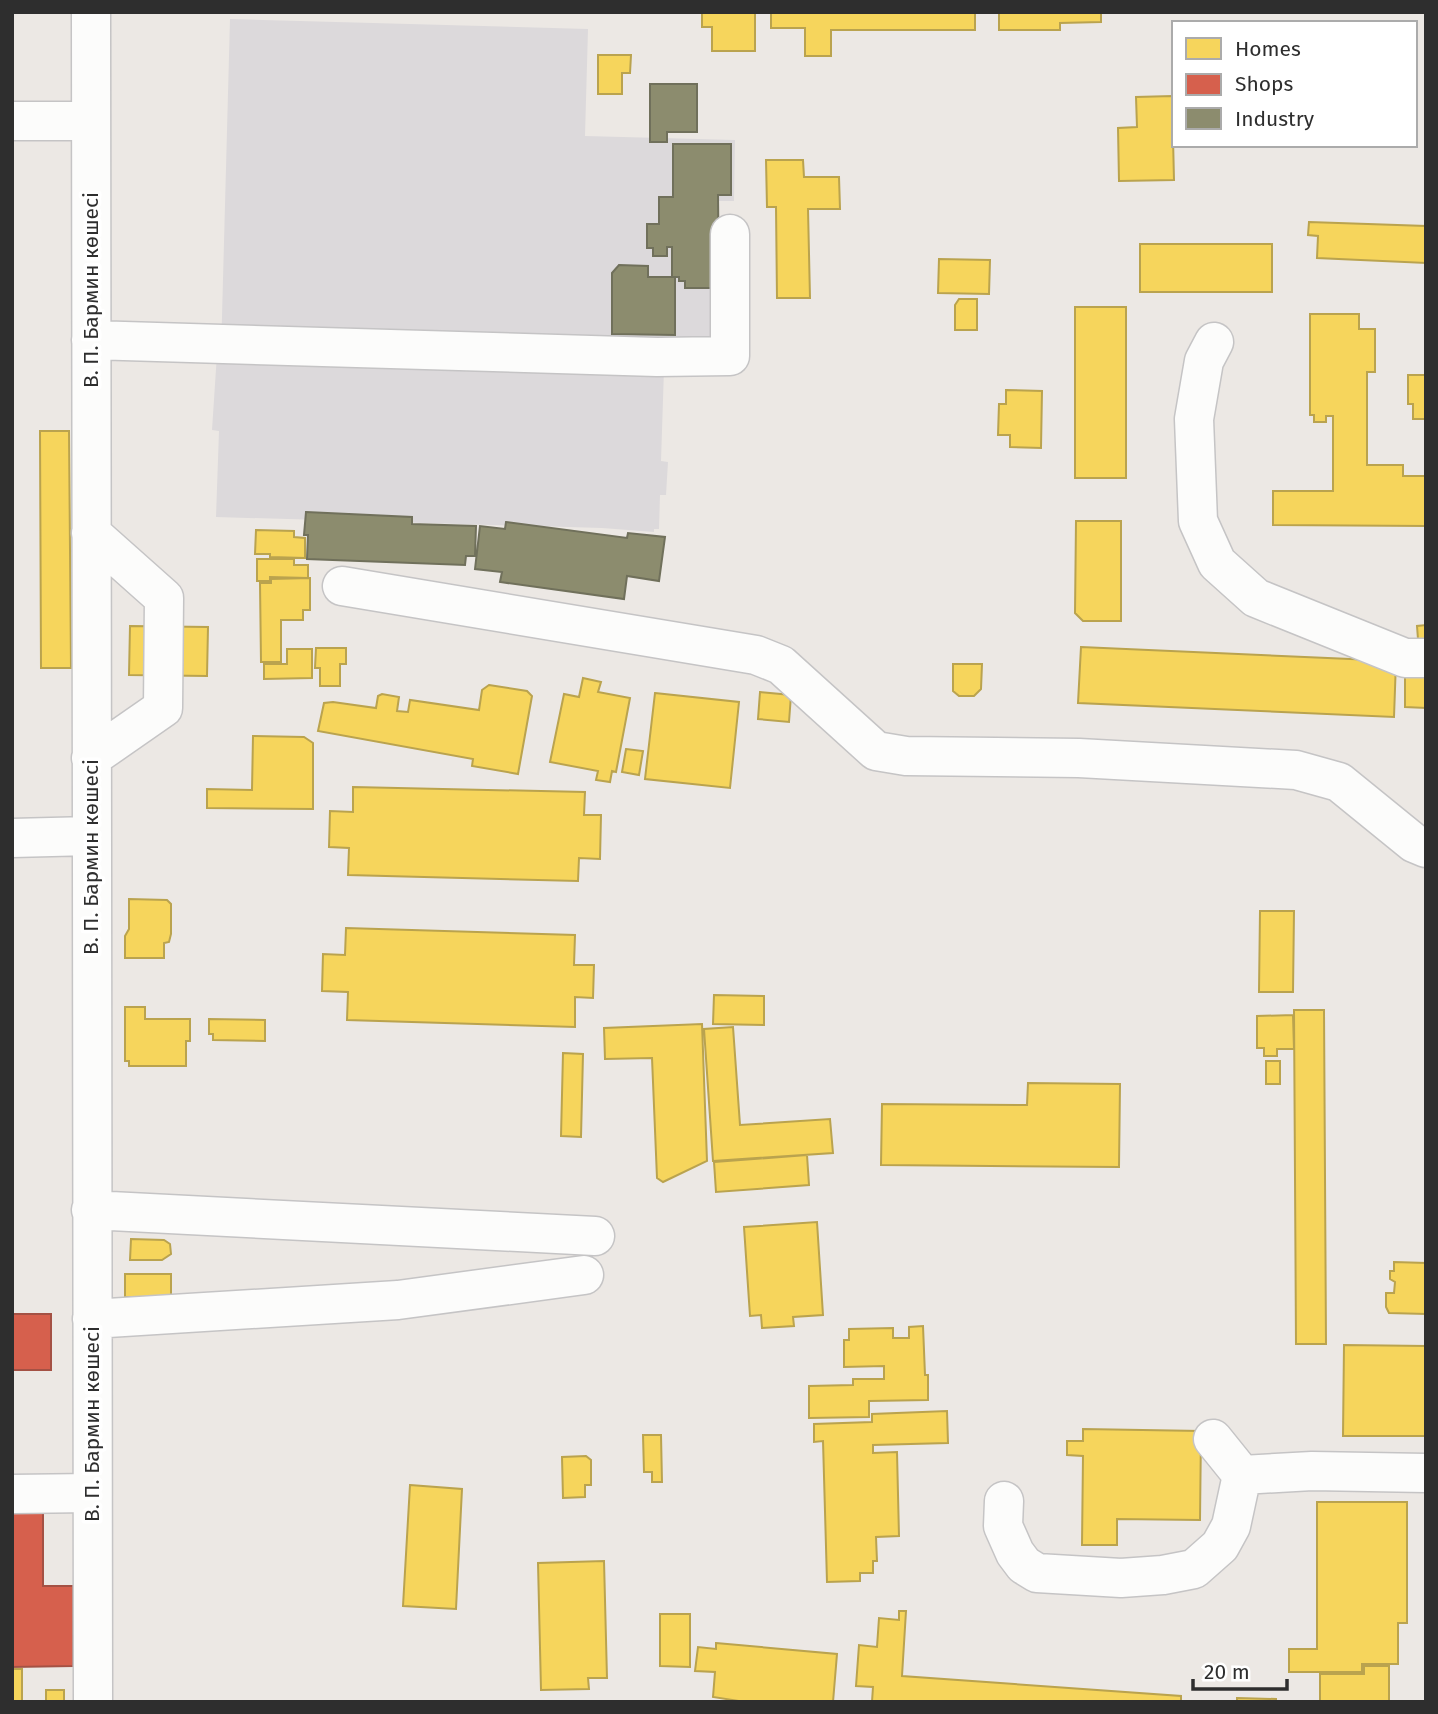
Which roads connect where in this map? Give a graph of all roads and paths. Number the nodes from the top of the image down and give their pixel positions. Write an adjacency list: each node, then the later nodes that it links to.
1 (91, 12): 3 (street, В. П. Бармин көшесі)
2 (12, 121): 3 (street)
3 (91, 121): 5 (street, В. П. Бармин көшесі)
4 (730, 234): 5 (street)
5 (91, 340): 7 (street, В. П. Бармин көшесі)
6 (1214, 342): 9 (street)
7 (91, 533): 10 (street, В. П. Бармин көшесі); 10 (street)
8 (342, 586): 13 (street)
9 (1426, 658)
10 (91, 758): 11 (street, В. П. Бармин көшесі)
11 (91, 836): 12 (street); 14 (street, В. П. Бармин көшесі)
12 (12, 838)
13 (1426, 848)
14 (91, 1210): 15 (street); 17 (street, В. П. Бармин көшесі)
15 (595, 1236)
16 (583, 1275): 17 (street)
17 (92, 1319): 21 (street, В. П. Бармин көшесі)
18 (1213, 1440): 20 (street)
19 (1426, 1473): 20 (street)
20 (1242, 1475): 23 (street)
21 (92, 1493): 22 (street); 24 (street, В. П. Бармин көшесі)
22 (12, 1494)
23 (1004, 1501)
24 (93, 1702)

